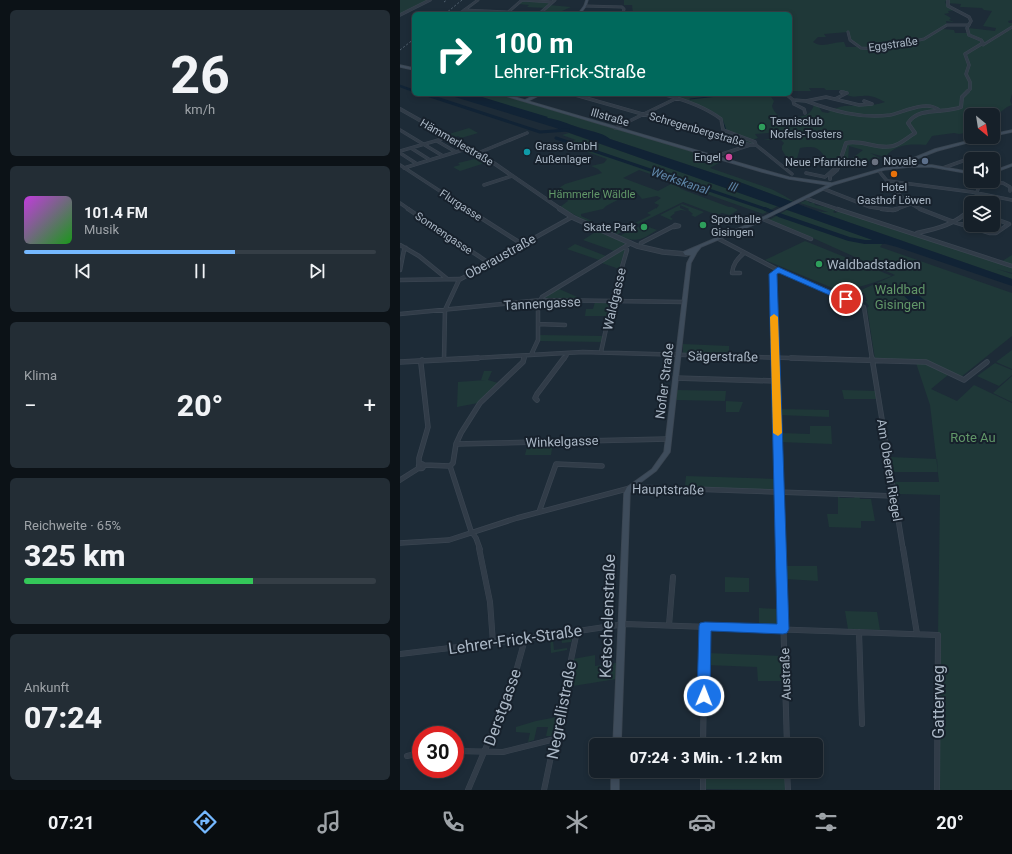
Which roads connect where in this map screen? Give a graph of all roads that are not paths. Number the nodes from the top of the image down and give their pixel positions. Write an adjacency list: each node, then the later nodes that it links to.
1 (430, 0): 15 (street)
2 (478, 0): 8 (street)
3 (555, 0): 6 (street)
4 (587, 0): 7 (main road)
5 (948, 0): 16 (street)
6 (552, 2): 11 (street); 12 (street)
7 (585, 6): 13 (main road); 14 (street)
8 (464, 10): 9 (street); 10 (street)
9 (462, 12)
10 (493, 12)
11 (508, 12)
12 (541, 12)
13 (580, 12)
14 (623, 12)
15 (400, 15)
16 (969, 25): 18 (street, Eggstraße); 19 (street)
17 (1011, 27): 19 (street)
18 (848, 32)
19 (983, 45): 35 (street)
20 (400, 66): 21 (main road)
21 (412, 69)
22 (841, 92): 29 (street)
23 (508, 96): 31 (main road, Illstraße)
24 (536, 96): 31 (main road)
25 (579, 96): 37 (street, Schregenbergstraße)
26 (670, 96): 28 (street)
27 (788, 96): 30 (street)
28 (677, 98): 37 (street, Schregenbergstraße); 48 (street)
29 (835, 99): 32 (street); 33 (street)
30 (793, 100): 32 (street); 36 (street)
31 (525, 101): 38 (main road, Illstraße)
32 (806, 101): 35 (street)
33 (864, 101)
34 (400, 109): 43 (street, Hämmerlestraße)
35 (940, 111): 63 (street)
36 (805, 113)
37 (643, 114): 38 (street); 47 (street, Schregenbergstraße)
38 (615, 128): 55 (main road, Illstraße)
39 (400, 130): 46 (street)
40 (1012, 131): 42 (main road)
41 (527, 133): 53 (street)
42 (1000, 134)
43 (449, 137): 44 (street); 50 (street, Hämmerlestraße)
44 (437, 141): 46 (street); 52 (street)
45 (964, 143): 61 (main road)
46 (424, 144): 49 (street); 54 (street)
47 (751, 145): 48 (street); 55 (street)
48 (756, 145): 69 (street)
49 (411, 148): 51 (street); 56 (street)
50 (469, 148): 52 (street); 53 (street, Hämmerlestraße)
51 (400, 152): 58 (street)
52 (456, 152): 54 (street)
53 (478, 153): 70 (street, Hämmerlestraße)
54 (443, 156): 56 (street)
55 (713, 157): 72 (main road, Illstraße)
56 (430, 160): 58 (street)
57 (964, 160): 64 (street)
58 (417, 164): 62 (street)
59 (1012, 165): 65 (main road)
60 (400, 166): 62 (street, Flurgasse)
61 (914, 166): 64 (main road); 66 (main road)
62 (404, 168): 98 (street, Flurgasse)
63 (838, 168): 68 (street); 72 (street)
64 (943, 168): 67 (main road)
65 (1000, 169)
66 (879, 171): 71 (street); 72 (main road)
67 (964, 172)
68 (806, 173)
69 (792, 174)
70 (512, 176): 74 (street, Hämmerlestraße); 84 (street, Hämmerlestraße)
71 (888, 181): 77 (street); 82 (street)
72 (829, 183): 79 (main road); 82 (street)
73 (1000, 183): 76 (street)
74 (484, 185)
75 (978, 188): 77 (street)
76 (1010, 191)
77 (976, 193): 78 (street); 80 (street)
78 (975, 196)
79 (802, 199): 85 (main road); 93 (street)
80 (1012, 200)
81 (400, 203): 104 (street, Sonnengasse)
82 (910, 204): 87 (street)
83 (964, 214): 87 (street)
84 (572, 217): 96 (street, Hämmerlestraße); 98 (street, Oberaustraße)
85 (762, 219): 94 (main road); 95 (street)
86 (1000, 220): 90 (street)
87 (953, 222): 88 (street); 93 (street)
88 (964, 226)
89 (673, 227): 97 (street)
90 (1000, 230)
91 (988, 232): 92 (street)
92 (997, 232)
93 (916, 233): 105 (street)
94 (717, 238): 102 (street); 103 (main road)
95 (811, 239)
96 (631, 243): 100 (street); 103 (street, Hämmerlestraße)
97 (641, 243)
98 (522, 244): 104 (street, Oberaustraße)
99 (400, 245): 101 (street)
100 (626, 246): 112 (street); 113 (street, Waldgasse)
101 (406, 248): 106 (street); 109 (street)
102 (744, 253): 107 (street); 108 (street)
103 (689, 254): 114 (main road, Nofler Straße)
104 (489, 263): 110 (street, Oberaustraße)
105 (1012, 266)
106 (400, 270)
107 (778, 270): 125 (street, Austraße); 127 (street, Am Oberen Riegel)
108 (740, 273)
109 (447, 278): 110 (street); 111 (street)
110 (460, 279): 115 (street, Oberaustraße)
111 (400, 280)
112 (540, 300): 113 (street, Tannengasse); 115 (street, Tannengasse); 117 (street)
113 (612, 301): 114 (street, Tannengasse); 119 (street, Waldgasse)
114 (684, 302): 123 (main road, Nofler Straße)
115 (446, 310): 116 (street, Tannengasse); 124 (street, Oberaustraße)
116 (400, 314)
117 (538, 324): 118 (street); 121 (street)
118 (565, 325)
119 (601, 352): 120 (street, Sägerstraße); 123 (street, Sägerstraße)
120 (568, 353): 121 (street, Sägerstraße); 132 (street)
121 (531, 355): 122 (street, Sägerstraße)
122 (524, 356): 124 (street, Sägerstraße); 134 (street)
123 (678, 356): 125 (street, Sägerstraße); 130 (main road, Nofler Straße)
124 (444, 358): 126 (street, Sägerstraße)
125 (775, 358): 127 (street, Sägerstraße); 131 (street, Austraße)
126 (422, 360): 128 (street, Sägerstraße); 135 (street)
127 (872, 360): 129 (street, Sägerstraße); 141 (street, Am Oberen Riegel)
128 (400, 362)
129 (988, 362)
130 (675, 378): 131 (street); 133 (main road, Nofler Straße)
131 (776, 380): 140 (street, Austraße)
132 (536, 400)
133 (668, 439): 134 (street, Winkelgasse); 139 (main road, Nofler Straße)
134 (456, 444): 136 (street)
135 (421, 466): 136 (street); 138 (street)
136 (450, 466): 143 (street)
137 (602, 466): 142 (street)
138 (400, 480)
139 (629, 488): 140 (street, Hauptstraße); 142 (street, Hauptstraße); 146 (main road, Ketschelenstraße)
140 (779, 492): 141 (street, Hauptstraße); 149 (street, Austraße)
141 (895, 496): 152 (street, Am Oberen Riegel)
142 (539, 512): 143 (street, Hauptstraße)
143 (473, 532): 144 (street, Hauptstraße); 154 (street)
144 (400, 543)
145 (673, 577): 147 (street)
146 (622, 624): 147 (street, Lehrer-Frick-Straße); 150 (street, Lehrer-Frick-Straße); 157 (main road, Ketschelenstraße)
147 (669, 625): 148 (street, Lehrer-Frick-Straße)
148 (705, 626): 149 (street, Lehrer-Frick-Straße); 158 (street)
149 (783, 629): 151 (street, Lehrer-Frick-Straße); 159 (street, Austraße)
150 (577, 631): 153 (street, Lehrer-Frick-Straße); 160 (street, Negrellistraße)
151 (859, 632): 152 (street, Lehrer-Frick-Straße); 156 (street)
152 (917, 634): 173 (street, Gatterweg)
153 (526, 639): 154 (street, Lehrer-Frick-Straße); 162 (street, Derstgasse)
154 (493, 643): 155 (street, Lehrer-Frick-Straße)
155 (400, 654)
156 (862, 724)
157 (617, 738)
158 (703, 738)
159 (786, 738)
160 (555, 739): 162 (street, Derstgasse); 169 (street, Negrellistraße)
161 (464, 751): 162 (street, Derstgasse)
162 (485, 752): 168 (street, Derstgasse)
163 (412, 755): 164 (street)
164 (407, 756)
165 (615, 778): 170 (main road)
166 (703, 778): 171 (street)
167 (787, 778): 172 (street)
168 (468, 790)
169 (544, 790)
170 (615, 790)
171 (703, 790)
172 (788, 790)
173 (937, 790)

